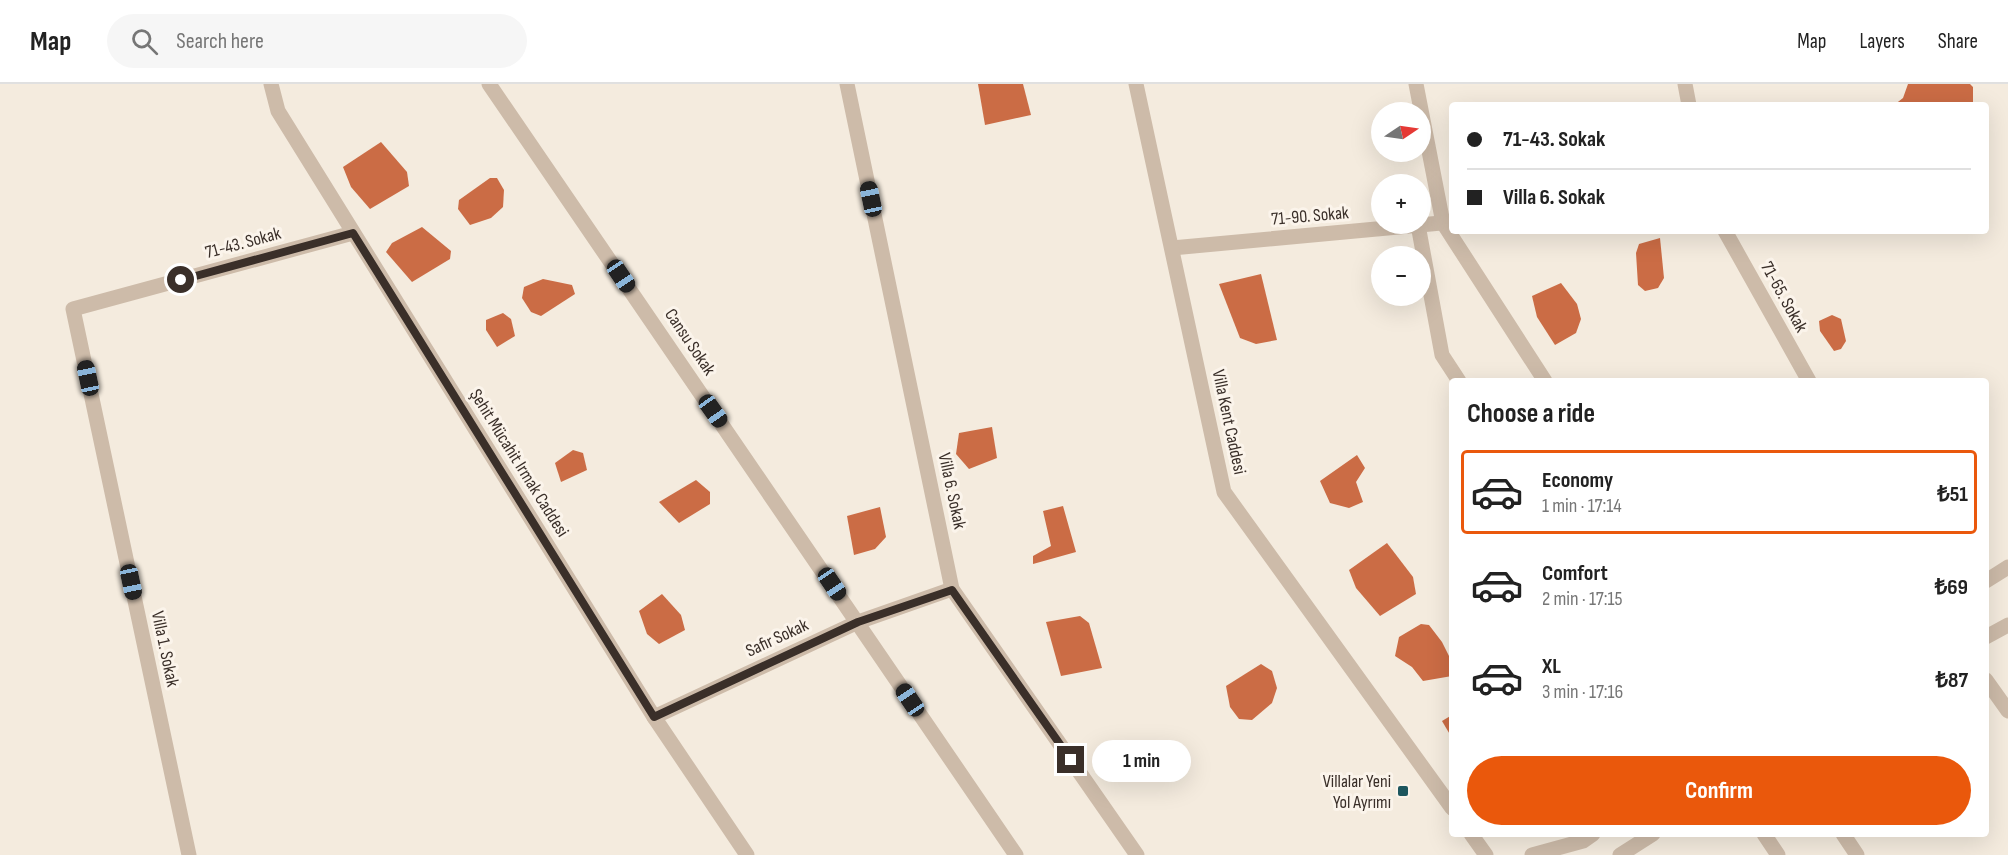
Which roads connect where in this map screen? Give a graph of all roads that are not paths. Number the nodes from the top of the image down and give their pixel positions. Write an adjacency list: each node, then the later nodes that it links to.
1 (271, 84): 11 (street, Şehit Mücahit Irmak Caddesi)
2 (489, 84): 23 (street, Cansu Sokak)
3 (847, 84): 22 (street, Villa 6. Sokak)
4 (1136, 84): 15 (street, Villa Kent Caddesi)
5 (1416, 84): 8 (street)
6 (1685, 84): 7 (street)
7 (1688, 102)
8 (1447, 222): 9 (street, 71-90. Sokak)
9 (1431, 224)
10 (1371, 229): 15 (street, 71-90. Sokak)
11 (353, 233): 16 (street, 71-43. Sokak); 28 (street, Şehit Mücahit Irmak Caddesi)
12 (1420, 234): 17 (street)
13 (1454, 234): 18 (street)
14 (1727, 234): 19 (street, 71-65. Sokak)
15 (1172, 248): 29 (street, Villa Kent Caddesi)
16 (73, 309): 35 (street, Villa 1. Sokak)
17 (1457, 378)
18 (1543, 378)
19 (1807, 378)
20 (2008, 567): 21 (street)
21 (1989, 579)
22 (952, 590): 23 (street, Safir Sokak); 38 (street, Villa 6. Sokak)
23 (858, 622): 28 (street, Safir Sokak); 37 (street)
24 (2008, 625): 25 (street)
25 (1989, 635)
26 (1989, 684): 27 (street)
27 (2008, 711)
28 (654, 717): 36 (street, Şehit Mücahit Irmak Caddesi)
29 (1449, 804)
30 (1472, 837): 39 (street)
31 (1589, 837): 40 (street)
32 (1648, 837): 41 (street)
33 (1766, 837): 42 (street)
34 (1845, 837): 43 (street)
35 (189, 855)
36 (747, 855)
37 (1016, 855)
38 (1137, 855)
39 (1486, 855)
40 (1532, 855)
41 (1620, 855)
42 (1778, 855)
43 (1857, 855)

